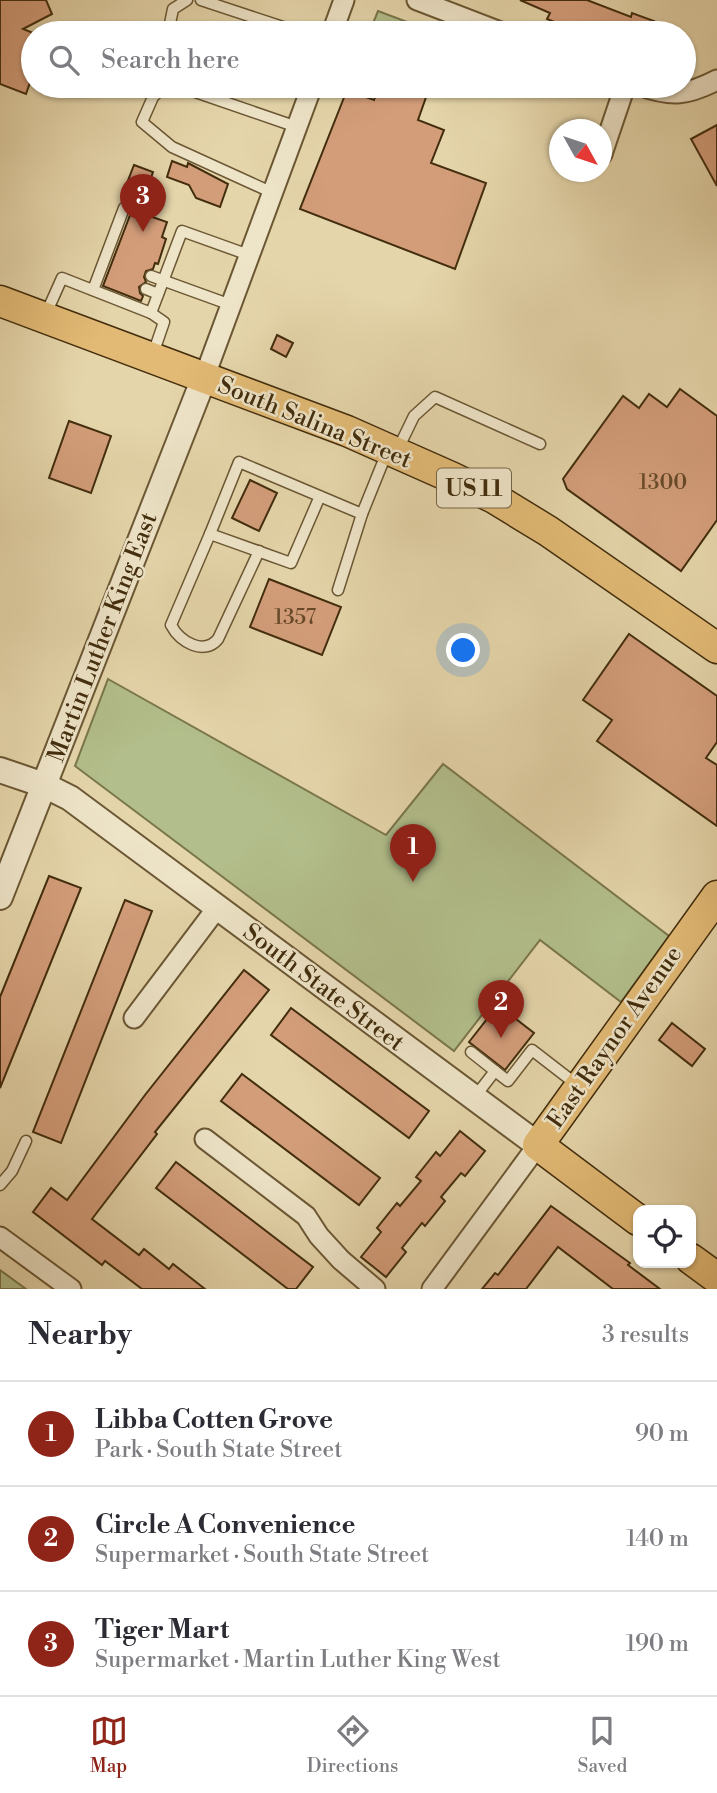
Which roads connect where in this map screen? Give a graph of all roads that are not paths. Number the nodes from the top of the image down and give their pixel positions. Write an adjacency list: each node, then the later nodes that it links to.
1 (187, 0): 5 (lane)
2 (201, 0): 6 (lane)
3 (344, 0): 7 (street)
4 (417, 0): 8 (street)
5 (170, 21)
6 (265, 21)
7 (336, 21)
8 (472, 21)
9 (717, 80): 10 (street)
10 (696, 91)
11 (153, 98): 17 (lane)
12 (213, 98): 16 (lane)
13 (305, 98): 16 (street)
14 (621, 98): 15 (street)
15 (612, 123)
16 (297, 127): 17 (street)
17 (273, 193): 19 (street)
18 (124, 208): 23 (lane)
19 (249, 255): 21 (lane); 26 (street)
20 (151, 276): 21 (lane)
21 (163, 280): 24 (lane); 26 (lane)
22 (146, 289): 24 (lane)
23 (93, 290): 27 (lane); 28 (lane)
24 (158, 294): 27 (lane)
25 (0, 300): 28 (main road, South Salina Street / US 11)
26 (231, 305): 30 (street)
27 (151, 313): 29 (lane)
28 (44, 317): 29 (main road, South Salina Street / US 11)
29 (152, 358): 30 (main road, South Salina Street / US 11)
30 (204, 378): 32 (main road, South Salina Street / US 11); 40 (street, Martin Luther King East)
31 (540, 443): 32 (lane)
32 (392, 451): 34 (lane); 38 (main road, South Salina Street / US 11)
33 (320, 496): 34 (lane); 35 (lane); 36 (lane)
34 (362, 514): 37 (lane)
35 (211, 534): 36 (lane); 36 (lane)
36 (259, 551)
37 (338, 590)
38 (717, 648)
39 (0, 770): 40 (street, South State Street)
40 (44, 785): 41 (street, Martin Luther King East); 43 (street, South State Street)
41 (0, 897)
42 (715, 903): 47 (main road, East Raynor Avenue)
43 (217, 908): 44 (street); 48 (street, South State Street)
44 (134, 1018)
45 (471, 1052): 46 (lane)
46 (495, 1071): 47 (lane); 48 (lane)
47 (579, 1087): 51 (main road, East Raynor Avenue)
48 (474, 1098): 51 (street, South State Street)
49 (205, 1139): 58 (street)
50 (26, 1141): 52 (lane)
51 (538, 1145): 53 (main road, South State Street); 59 (street)
52 (0, 1185)
53 (633, 1216)
54 (0, 1237): 57 (street)
55 (696, 1263): 56 (main road)
56 (717, 1278)
57 (71, 1289)
58 (375, 1289)
59 (432, 1289)

